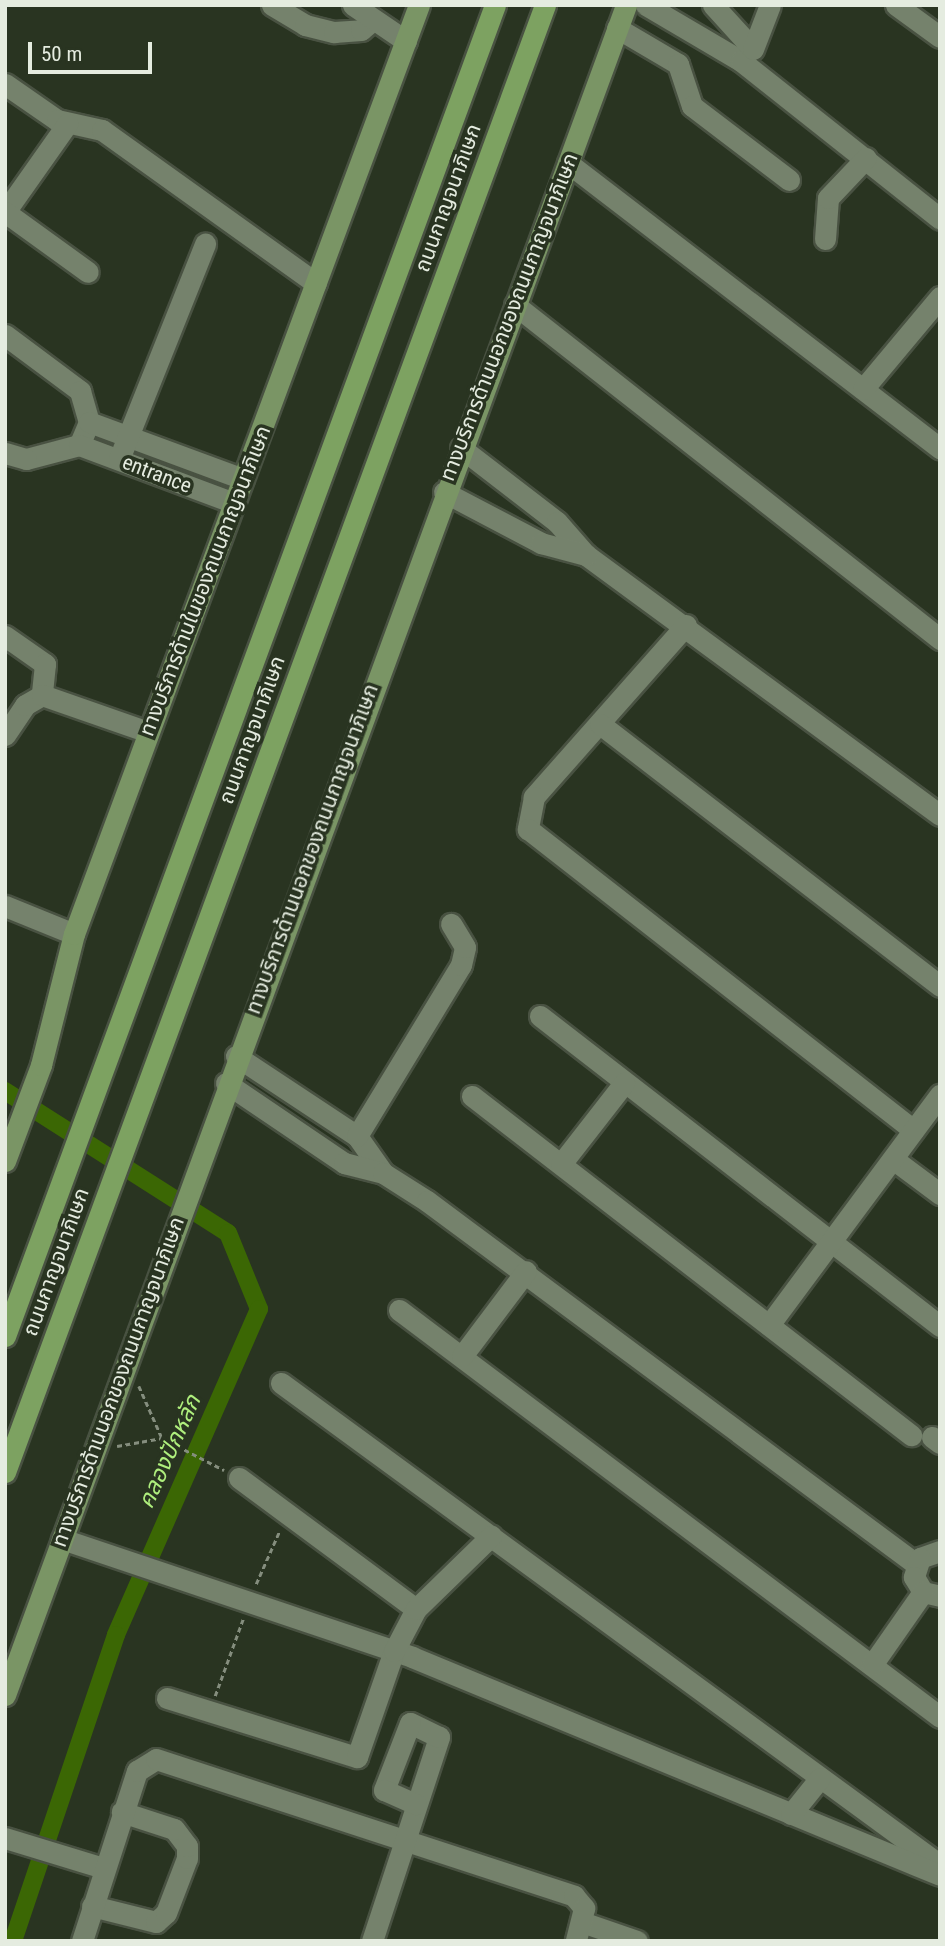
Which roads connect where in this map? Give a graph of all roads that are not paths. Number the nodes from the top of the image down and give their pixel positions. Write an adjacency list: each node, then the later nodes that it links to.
1 (272, 5): 11 (street)
2 (353, 5): 11 (street)
3 (419, 5): 14 (main road, ทางบริการด้านในของถนนกาญจนาภิเษก)
4 (495, 5): 73 (highway, ถนนกาญจนาภิเษก)
5 (545, 5): 77 (highway, ถนนกาญจนาภิเษก)
6 (626, 5): 12 (main road, ทางบริการด้านนอกของถนนกาญจนาภิเษก)
7 (646, 5): 17 (street)
8 (713, 5): 9 (street)
9 (770, 5)
10 (897, 5): 13 (street)
11 (373, 20): 14 (street)
12 (617, 27): 18 (main road, ทางบริการด้านนอกของถนนกาญจนาภิเษก); 19 (street)
13 (940, 37)
14 (406, 41): 25 (main road, ทางบริการด้านในของถนนกาญจนาภิเษก)
15 (5, 84): 16 (street)
16 (67, 124): 20 (street); 25 (street)
17 (866, 158): 21 (street); 22 (street)
18 (568, 163): 27 (main road, ทางบริการด้านนอกของถนนกาญจนาภิเษก); 29 (street)
19 (789, 180)
20 (5, 212): 24 (street)
21 (940, 219)
22 (825, 239)
23 (205, 244): 31 (street)
24 (88, 272)
25 (316, 283): 37 (main road, ทางบริการด้านในของถนนกาญจนาภิเษก)
26 (940, 297): 29 (street)
27 (515, 305): 33 (main road, ทางบริการด้านนอกของถนนกาญจนาภิเษก); 43 (street)
28 (5, 335): 30 (street)
29 (863, 389): 34 (street)
30 (89, 422): 31 (street); 32 (street)
31 (127, 436): 36 (street); 37 (street)
32 (79, 445): 35 (street); 36 (street, entrance)
33 (461, 448): 38 (main road, ทางบริการด้านนอกของถนนกาญจนาภิเษก); 40 (street)
34 (940, 448)
35 (5, 453)
36 (119, 459): 39 (street, entrance)
37 (243, 479): 39 (main road, ทางบริการด้านในของถนนกาญจนาภิเษก)
38 (444, 492): 40 (street); 54 (main road, ทางบริการด้านนอกของถนนกาญจนาภิเษก)
39 (234, 502): 46 (main road, ทางบริการด้านในของถนนกาญจนาภิเษก)
40 (586, 555): 41 (street)
41 (686, 625): 45 (street); 48 (street)
42 (5, 636): 44 (street)
43 (940, 639)
44 (42, 695): 46 (street); 47 (street)
45 (600, 724): 52 (street); 60 (street)
46 (148, 732): 51 (main road, ทางบริการด้านในของถนนกาญจนาภิเษก)
47 (5, 735)
48 (940, 814)
49 (5, 905): 51 (street)
50 (451, 924): 61 (street)
51 (74, 934): 63 (main road, ทางบริการด้านในของถนนกาญจนาภิเษก)
52 (940, 986)
53 (540, 1016): 56 (street)
54 (236, 1056): 55 (main road, ทางบริการด้านนอกของถนนกาญจนาภิเษก); 59 (street)
55 (226, 1083): 62 (street); 80 (main road, ทางบริการด้านนอกของถนนกาญจนาภิเษก)
56 (624, 1083): 65 (street); 68 (street)
57 (940, 1095): 60 (street)
58 (472, 1096): 65 (street)
59 (325, 1116): 61 (street); 62 (street)
60 (913, 1130): 64 (street)
61 (357, 1136): 66 (street)
62 (310, 1140): 66 (street)
63 (7, 1158)
64 (892, 1158): 67 (street); 68 (street)
65 (561, 1164): 71 (street)
66 (383, 1173): 69 (street)
67 (940, 1194)
68 (831, 1241): 71 (street); 72 (street)
69 (526, 1270): 74 (street); 82 (street)
70 (399, 1310): 74 (street)
71 (769, 1325): 76 (street)
72 (940, 1326)
73 (5, 1336)
74 (462, 1356): 86 (street)
75 (281, 1383): 79 (street)
76 (928, 1438)
77 (5, 1472)
78 (239, 1478): 84 (street)
79 (491, 1536): 84 (street); 90 (street)
80 (61, 1539): 85 (street); 87 (main road, ทางบริการด้านนอกของถนนกาญจนาภิเษก)
81 (940, 1551): 82 (street)
82 (916, 1564): 83 (street)
83 (932, 1594): 86 (street)
84 (416, 1609): 85 (street)
85 (394, 1651): 88 (street); 93 (street)
86 (872, 1665): 89 (street)
87 (5, 1695)
88 (167, 1698)
89 (940, 1717)
90 (820, 1777): 93 (street); 96 (street)
91 (416, 1804): 95 (street)
92 (122, 1812): 95 (street); 97 (street); 99 (street)
93 (792, 1814): 98 (street)
94 (5, 1838): 97 (street)
95 (406, 1838): 100 (street); 103 (street)
96 (940, 1865)
97 (103, 1868): 99 (street)
98 (940, 1875)
99 (92, 1906): 102 (street)
100 (579, 1931): 101 (street)
101 (627, 1939)
102 (82, 1941)
103 (372, 1941)

